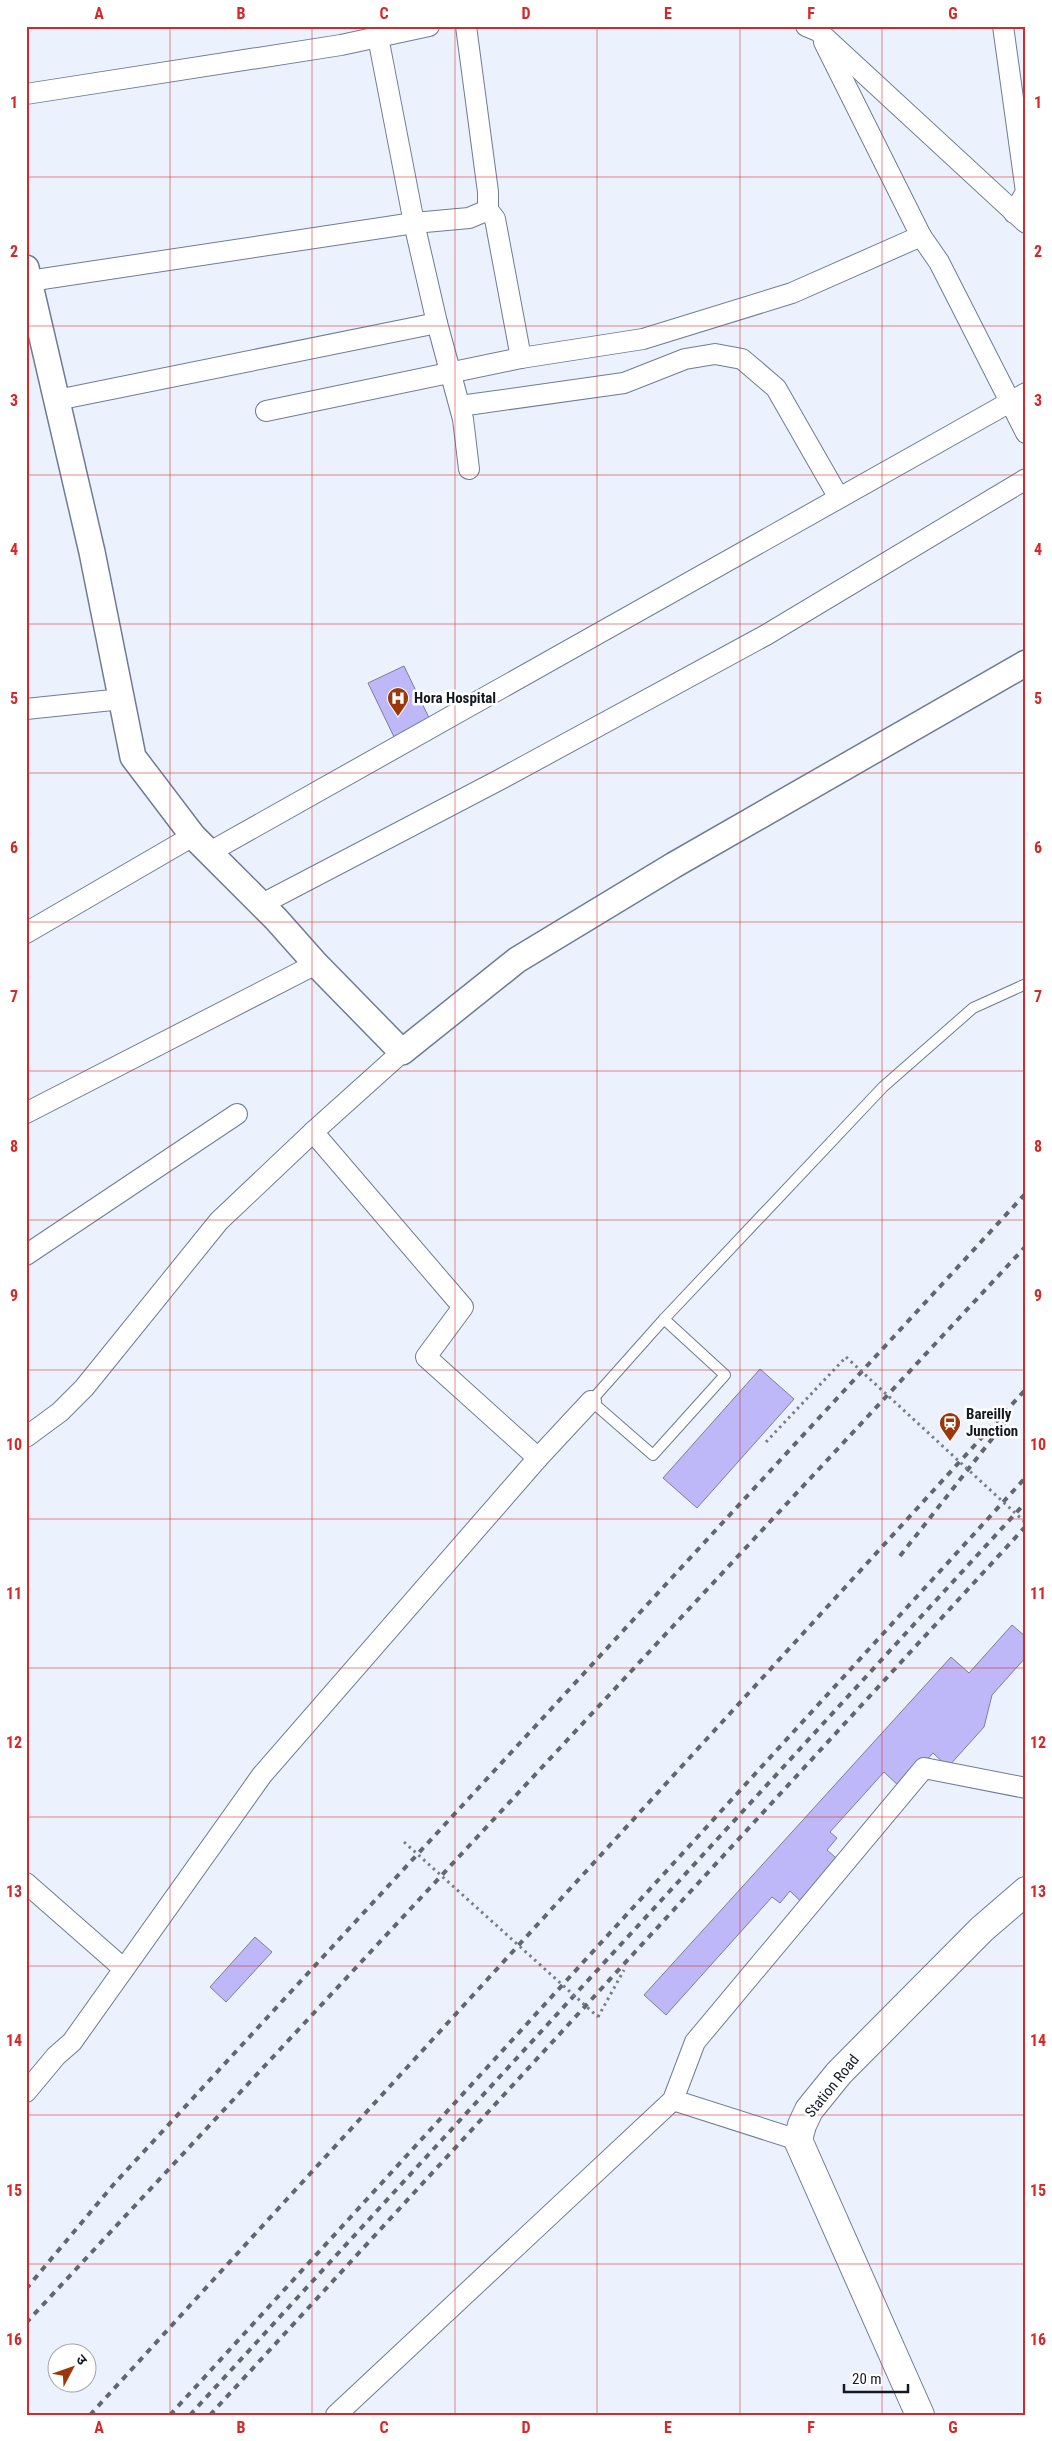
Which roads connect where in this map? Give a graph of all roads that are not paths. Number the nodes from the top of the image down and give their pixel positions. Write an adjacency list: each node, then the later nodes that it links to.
1 (429, 26): 5 (street)
2 (466, 26): 7 (street)
3 (1003, 26): 8 (street)
4 (812, 29): 8 (street); 10 (street)
5 (378, 37): 6 (street); 9 (street)
6 (26, 94)
7 (488, 210): 9 (street); 13 (street)
8 (1020, 218)
9 (414, 223): 11 (street); 12 (street)
10 (921, 236): 13 (street); 15 (street)
11 (29, 287): 16 (street)
12 (437, 323): 14 (street); 16 (street)
13 (521, 358): 14 (street)
14 (450, 373): 17 (street); 18 (street)
15 (1018, 398): 19 (street); 22 (street)
16 (57, 400): 24 (street)
17 (460, 406): 20 (street); 22 (street)
18 (266, 411)
19 (1026, 433)
20 (469, 469)
21 (1026, 479): 27 (street)
22 (839, 498): 26 (street)
23 (1026, 663): 31 (street)
24 (122, 699): 25 (street); 26 (street)
25 (26, 709)
26 (202, 844): 27 (street); 28 (street)
27 (262, 904): 29 (street)
28 (26, 933)
29 (316, 964): 31 (street); 32 (street)
30 (1026, 984): 36 (lane)
31 (402, 1052): 34 (street)
32 (26, 1113)
33 (237, 1114): 35 (street)
34 (312, 1132): 38 (street); 39 (street)
35 (26, 1255)
36 (664, 1320): 37 (lane); 37 (lane)
37 (591, 1401): 39 (street)
38 (26, 1437)
39 (538, 1458): 43 (street)
40 (1026, 1788): 45 (street)
41 (26, 1883): 43 (street)
42 (1026, 1890): 46 (main road, Station Road)
43 (124, 1969): 44 (street)
44 (26, 2092)
45 (673, 2100): 46 (street); 47 (street)
46 (798, 2140): 48 (main road)
47 (336, 2415)
48 (920, 2415)

